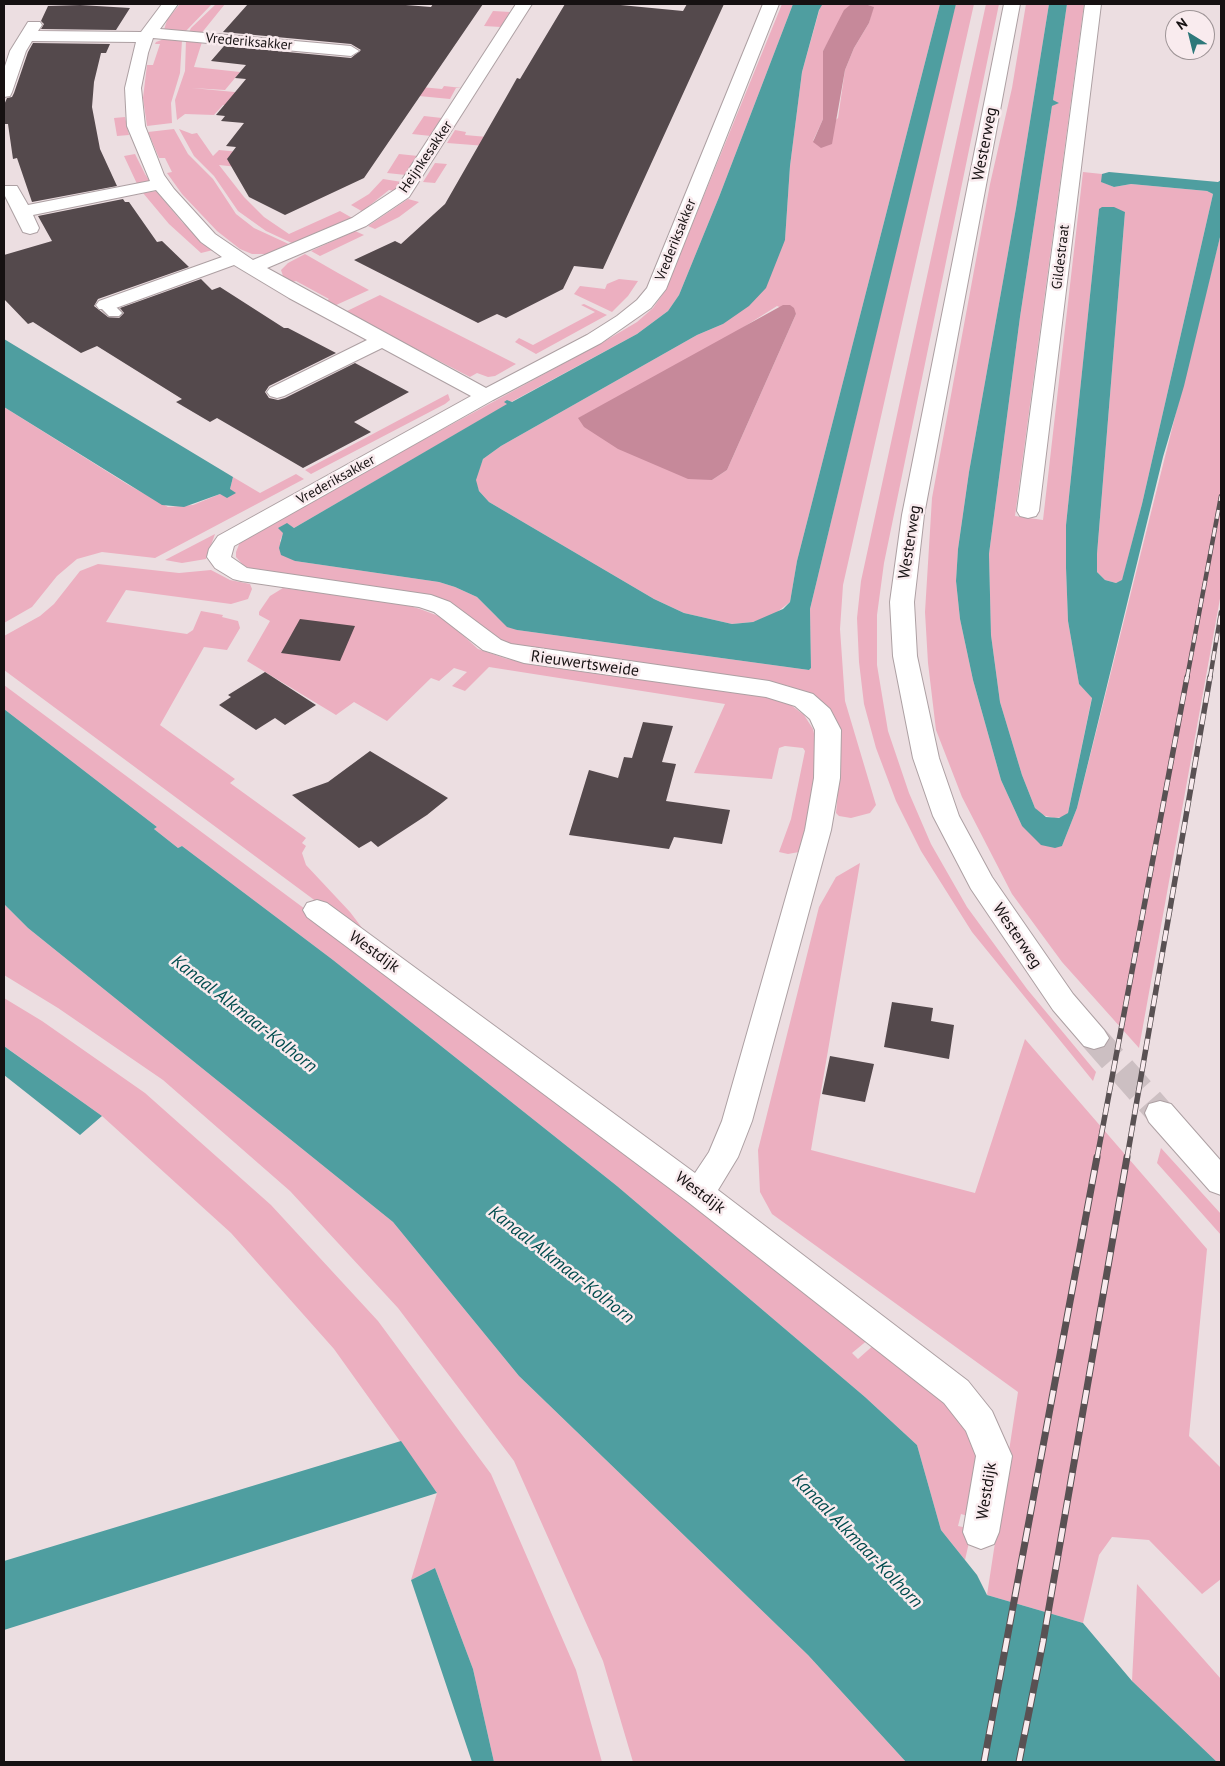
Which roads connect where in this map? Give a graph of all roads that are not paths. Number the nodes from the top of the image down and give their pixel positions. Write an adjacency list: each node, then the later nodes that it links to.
1 (170, 4): 6 (street)
2 (524, 4): 11 (street, Heijnkesakker)
3 (771, 4): 15 (street, Vrederiksakker)
4 (1012, 4): 19 (street, Westerweg)
5 (1093, 4): 16 (street, Gildestraat)
6 (147, 35): 7 (street, Vrederiksakker); 8 (street, Vrederiksakker); 9 (street)
7 (351, 51)
8 (4, 92)
9 (160, 184): 10 (street); 11 (street)
10 (11, 190)
11 (244, 263): 12 (street); 13 (street)
12 (110, 309)
13 (382, 340): 14 (street); 15 (street)
14 (277, 392)
15 (486, 396): 17 (street, Vrederiksakker)
16 (1028, 511)
17 (240, 574): 22 (street, Rieuwertsweide)
18 (317, 910): 22 (street, Westdijk)
19 (1094, 1038)
20 (1160, 1113): 21 (street)
21 (1215, 1173)
22 (700, 1193): 23 (street, Westdijk)
23 (981, 1532)

